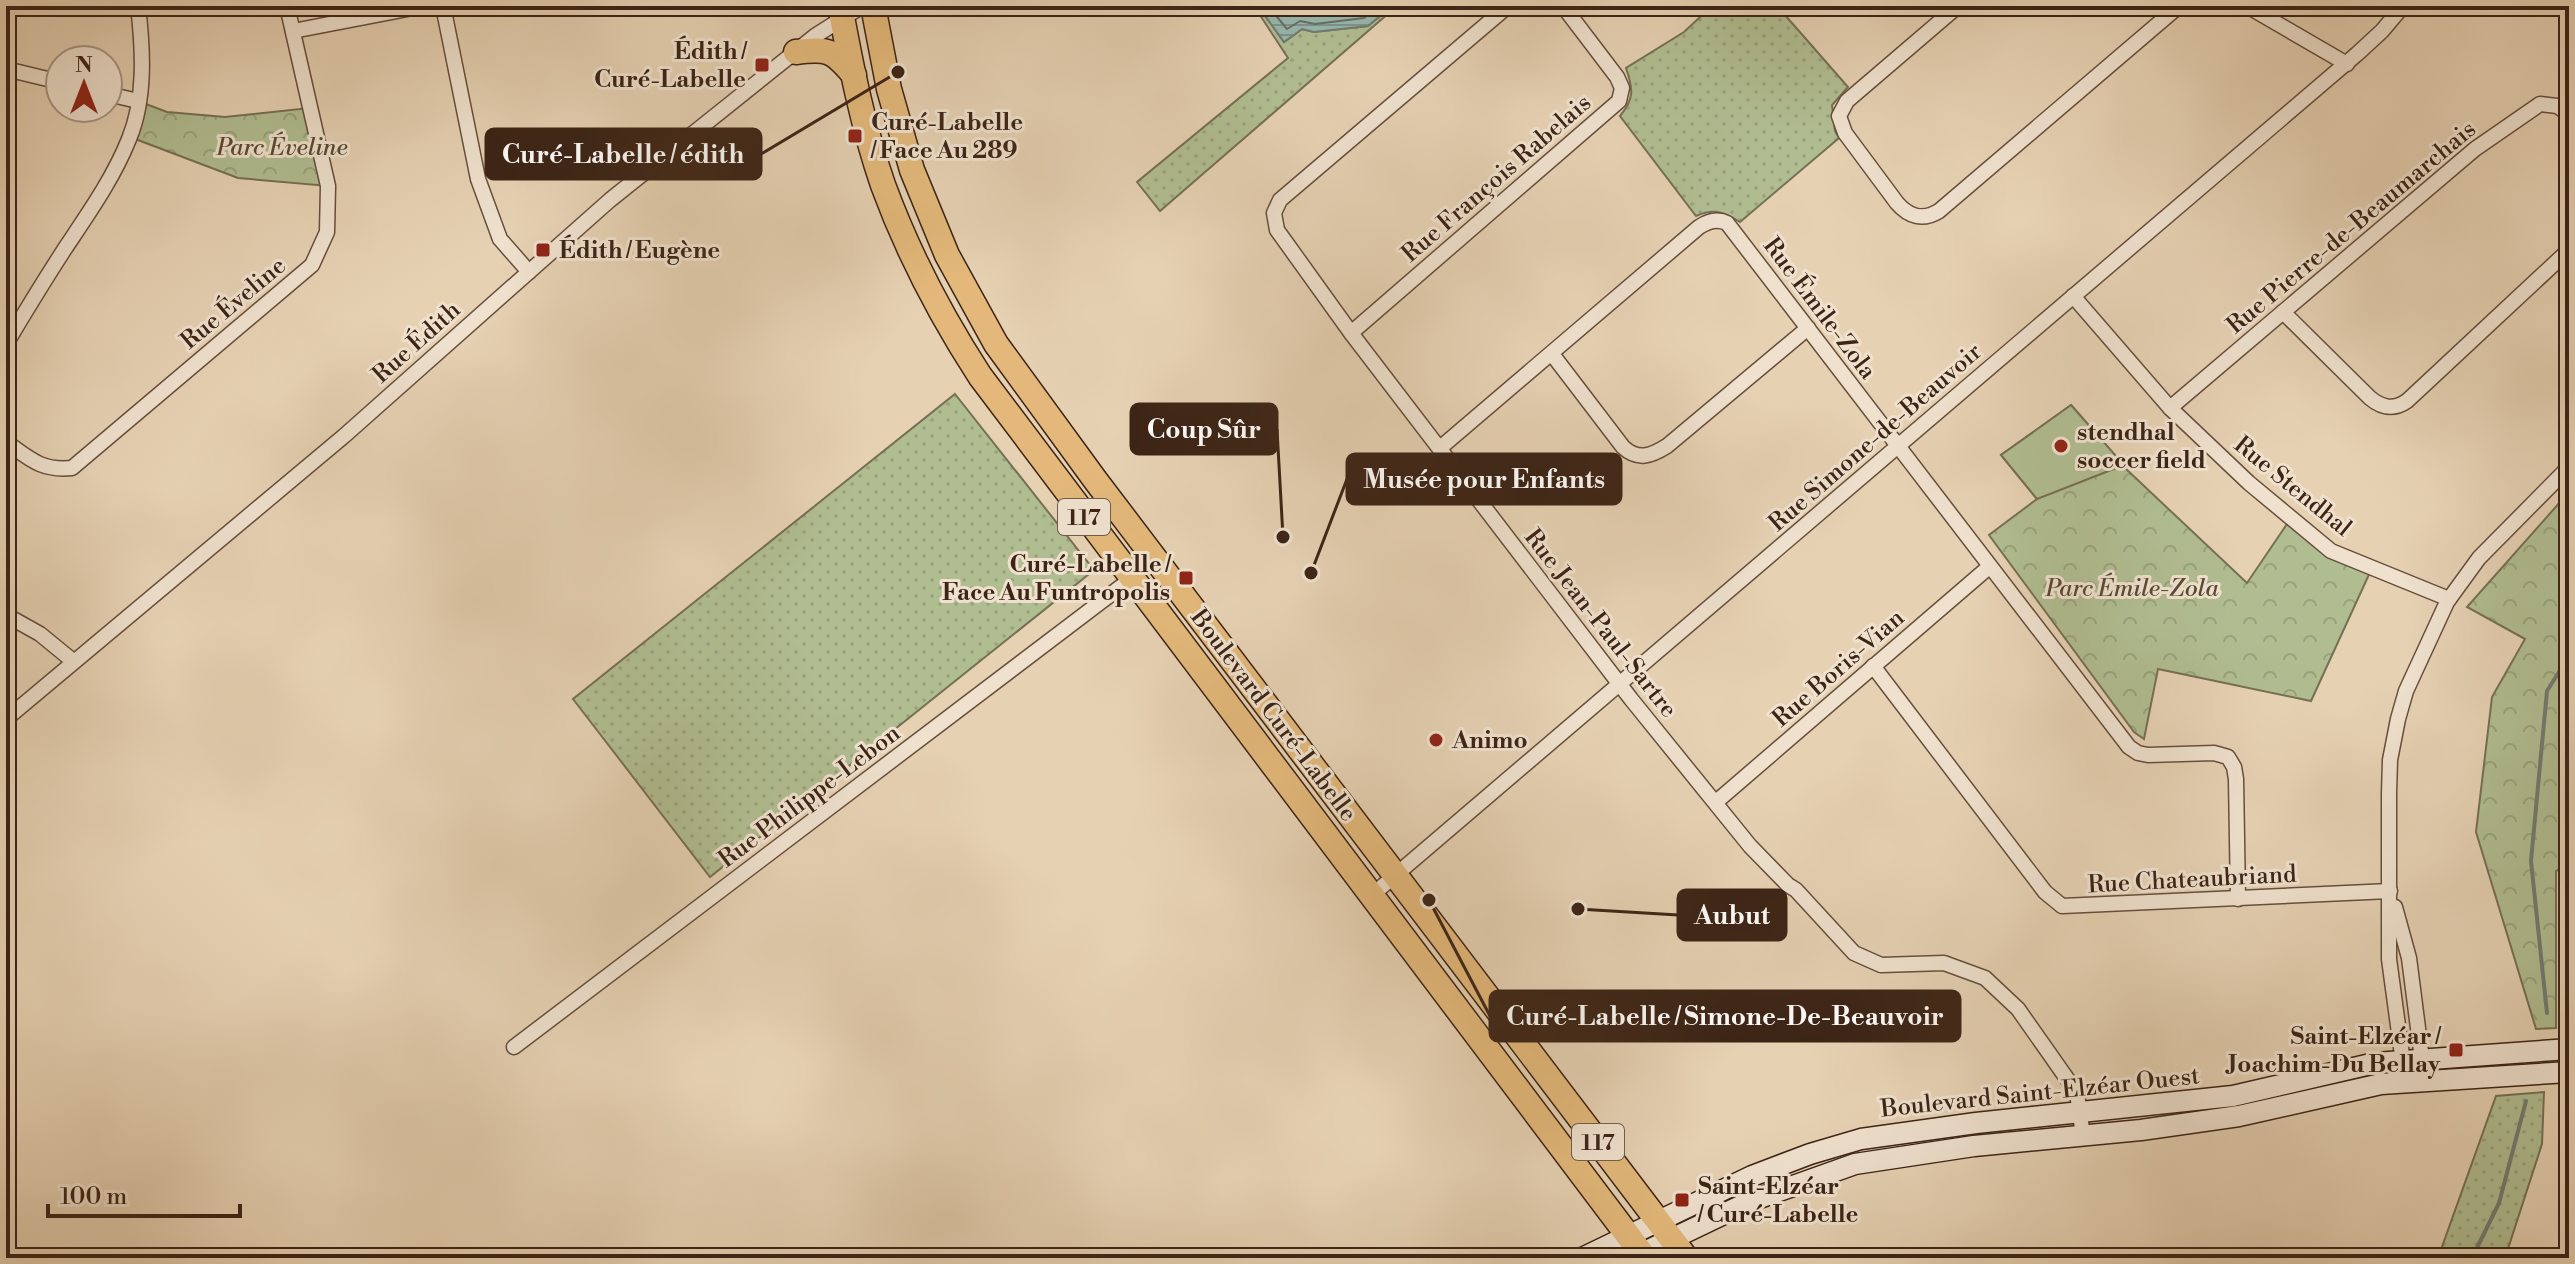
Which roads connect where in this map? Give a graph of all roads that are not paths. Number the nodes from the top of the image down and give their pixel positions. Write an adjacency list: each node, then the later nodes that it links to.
1 (138, 6): 20 (street)
2 (287, 6): 13 (street, Rue Éveline)
3 (423, 6): 13 (street)
4 (443, 6): 23 (street)
5 (873, 6): 44 (main road, Boulevard Curé-Labelle / 117)
6 (1508, 6): 27 (street, Rue Jean-Paul-Sartre)
7 (1563, 6): 27 (street, Rue François Rabelais)
8 (1958, 6): 9 (street)
9 (2179, 6)
10 (2247, 6): 15 (street)
11 (2403, 6): 15 (street, Rue Simone-de-Beauvoir)
12 (848, 10): 14 (street, Rue Édith); 17 (main road, Boulevard Curé-Labelle / 117)
13 (293, 31): 31 (street, Rue Éveline)
14 (796, 52): 17 (main road); 23 (street, Rue Édith)
15 (2347, 64): 24 (street, Rue Simone-de-Beauvoir)
16 (6, 69): 18 (street)
17 (854, 75): 36 (main road, Boulevard Curé-Labelle / 117)
18 (44, 78)
19 (124, 98): 20 (street)
20 (138, 101): 28 (street)
21 (2569, 114): 25 (street, Rue Pierre-de-Beaumarchais)
22 (2569, 250): 25 (street)
23 (529, 272): 39 (street, Rue Édith)
24 (2073, 296): 30 (street, Rue Stendhal); 32 (street, Rue Simone-de-Beauvoir)
25 (2283, 312): 30 (street, Rue Pierre-de-Beaumarchais)
26 (1808, 328): 29 (street); 29 (street, Rue Émile-Zola); 32 (street, Rue Émile-Zola)
27 (1351, 333): 33 (street, Rue Jean-Paul-Sartre)
28 (6, 344)
29 (1552, 354): 33 (street, Rue Émile-Zola)
30 (2170, 408): 37 (street, Rue Stendhal)
31 (6, 442)
32 (1898, 447): 35 (street, Rue Émile-Zola); 41 (street, Rue Simone-de-Beauvoir)
33 (1440, 448): 41 (street, Rue Jean-Paul-Sartre)
34 (2569, 467): 37 (street)
35 (1989, 567): 40 (street, Rue Boris-Vian); 47 (street, Rue Émile-Zola)
36 (1131, 579): 46 (main road, Boulevard Curé-Labelle / 117); 48 (street, Rue Philippe-Lebon)
37 (2449, 599): 45 (street)
38 (6, 615): 39 (street)
39 (73, 661): 42 (street, Rue Édith)
40 (1873, 666): 43 (street, Rue Boris-Vian); 47 (street, Rue Chateaubriand)
41 (1619, 685): 43 (street, Rue Jean-Paul-Sartre); 44 (street, Rue Simone-de-Beauvoir)
42 (6, 719)
43 (1716, 802): 53 (street, Rue Jean-Paul-Sartre)
44 (1396, 876): 46 (street, Rue Simone-de-Beauvoir); 55 (main road, Boulevard Curé-Labelle / 117)
45 (2390, 891): 47 (street, Rue Chateaubriand); 50 (street)
46 (1371, 896): 56 (main road, Boulevard Curé-Labelle / 117)
47 (2238, 899)
48 (514, 1047)
49 (2569, 1049): 50 (street, Boulevard Saint-Elzéar Ouest)
50 (2413, 1060): 52 (street); 53 (street, Boulevard Saint-Elzéar Ouest)
51 (2569, 1072): 52 (street, Boulevard Saint-Elzéar Ouest)
52 (2415, 1082): 54 (street, Boulevard Saint-Elzéar Ouest)
53 (2080, 1114): 54 (street, Rue Jean-Paul-Sartre); 55 (street, Boulevard Saint-Elzéar Ouest)
54 (2083, 1136): 55 (street, Boulevard Saint-Elzéar Ouest)
55 (1671, 1239): 56 (street, Boulevard Saint-Elzéar Ouest)
56 (1636, 1251): 57 (street, Boulevard Saint-Elzéar Ouest)
57 (1582, 1258)

